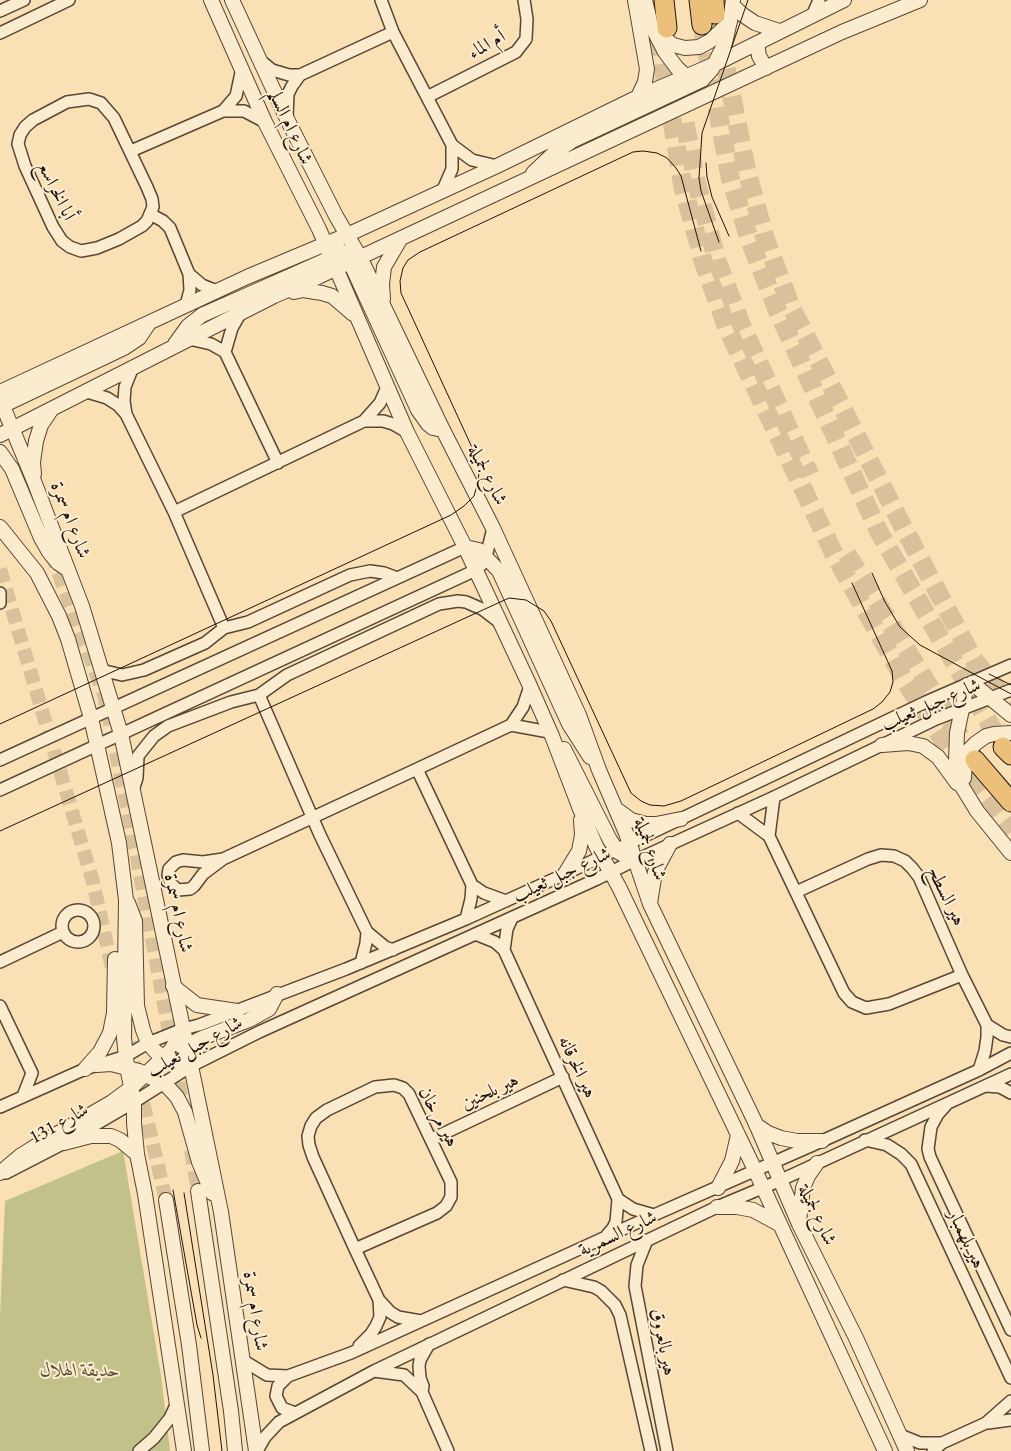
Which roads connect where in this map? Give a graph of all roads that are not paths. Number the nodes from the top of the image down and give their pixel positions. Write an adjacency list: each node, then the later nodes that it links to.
1 (24, 0): 14 (street)
2 (69, 0): 21 (street)
3 (211, 0): 25 (street, شارع ام السلم)
4 (232, 0): 23 (street, شارع ام السلم)
5 (381, 0): 19 (street)
6 (524, 0): 30 (street, أم الماء)
7 (635, 0): 31 (street)
8 (699, 0): 17 (highway)
9 (818, 0): 16 (street)
10 (908, 0): 20 (street)
11 (920, 0): 20 (street)
12 (842, 1): 16 (street)
13 (732, 3): 17 (street); 18 (street)
14 (0, 11)
15 (656, 11): 17 (street); 28 (street)
16 (813, 14): 18 (street)
17 (715, 15): 24 (street)
18 (779, 31): 22 (street)
19 (394, 32): 27 (street); 30 (street)
20 (842, 32): 26 (street)
21 (0, 33)
22 (756, 43): 24 (street); 26 (street)
23 (258, 58): 27 (street); 33 (street, شارع ام السلم)
24 (715, 64): 28 (street)
25 (242, 68): 32 (street); 34 (street, شارع ام السلم)
26 (766, 68): 29 (street)
27 (300, 75): 33 (street)
28 (690, 79): 29 (street); 31 (street); 38 (street)
29 (737, 81): 38 (street)
30 (427, 96): 35 (street)
31 (638, 97): 37 (street)
32 (223, 111): 34 (street); 36 (street)
33 (287, 119): 41 (street, شارع ام السلم)
34 (266, 122): 42 (street, شارع ام السلم)
35 (452, 144): 37 (street); 39 (street)
36 (131, 151): 40 (street, أبا الخراسع); 40 (street, أبا الخراسع)
37 (497, 166): 39 (street)
38 (528, 179): 44 (street)
39 (442, 192): 43 (street)
40 (150, 214): 48 (street)
41 (338, 220): 42 (street); 43 (street, شارع ام السلم)
42 (319, 229): 45 (street, شارع ام السلم)
43 (347, 235): 45 (street); 46 (street); 47 (street, شارع ام السلم)
44 (401, 238): 47 (street); 52 (street)
45 (325, 244): 46 (street); 49 (street)
46 (335, 258): 47 (street); 50 (street); 54 (street, شارع لجميلة); 56 (street)
47 (355, 260): 52 (street, شارع لجميلة); 66 (street)
48 (189, 274): 49 (street); 51 (street)
49 (217, 291): 51 (street)
50 (274, 296): 53 (street); 54 (street)
51 (186, 305): 61 (street)
52 (383, 305): 66 (street, شارع لجميلة)
53 (240, 314): 55 (street); 57 (street)
54 (355, 315): 59 (street, شارع لجميلة)
55 (189, 339): 56 (street); 57 (street)
56 (173, 347): 58 (street)
57 (225, 352): 69 (street)
58 (133, 367): 60 (street); 63 (street)
59 (387, 387): 64 (street); 67 (street, شارع لجميلة)
60 (87, 392): 62 (street); 63 (street)
61 (1, 401): 65 (street, شارع ام سمرة)
62 (51, 409): 65 (street); 70 (street)
63 (126, 414): 71 (street)
64 (364, 421): 67 (street); 69 (street)
65 (4, 430): 70 (street, شارع ام سمرة)
66 (443, 430): 73 (street, شارع لجميلة)
67 (407, 432): 74 (street, شارع لجميلة)
68 (0, 452): 77 (street)
69 (278, 463): 71 (street)
70 (34, 481): 77 (street, شارع ام سمرة)
71 (174, 512): 82 (street)
72 (0, 527): 95 (street)
73 (493, 528): 75 (street); 105 (street, شارع لجميلة)
74 (465, 547): 75 (street); 76 (street, شارع لجميلة); 78 (street)
75 (487, 557): 76 (street); 105 (street)
76 (476, 570): 81 (street, شارع لجميلة); 97 (street)
77 (70, 571): 85 (street, شارع ام سمرة)
78 (397, 578): 82 (street); 86 (street)
79 (0, 593): 80 (street)
80 (0, 603)
81 (499, 622): 88 (street, شارع لجميلة); 90 (street)
82 (224, 628): 83 (street)
83 (177, 656): 85 (street); 86 (street)
84 (1011, 665): 87 (street, شارع جبل ثعيلب)
85 (101, 670): 92 (street, شارع ام سمرة)
86 (185, 674): 92 (street)
87 (969, 684): 91 (street); 93 (street); 115 (street, شارع جبل ثعيلب)
88 (530, 686): 96 (street); 98 (street, شارع لجميلة)
89 (1011, 690): 91 (street, شارع جبل ثعيلب)
90 (259, 695): 107 (street); 114 (street)
91 (990, 698): 93 (street, شارع جبل ثعيلب); 94 (street)
92 (112, 708): 95 (street); 97 (street, شارع ام سمرة)
93 (962, 709): 100 (street, شارع جبل ثعيلب); 108 (street)
94 (1011, 715)
95 (91, 718): 99 (street); 102 (street)
96 (511, 725): 98 (street); 104 (street)
97 (120, 734): 99 (street); 107 (street, شارع ام سمرة)
98 (550, 734): 111 (street, شارع لجميلة); 119 (street)
99 (98, 745): 106 (street); 128 (street)
100 (882, 745): 108 (street); 109 (street, شارع جبل ثعيلب)
101 (1008, 745): 108 (street)
102 (0, 760)
103 (975, 760): 110 (highway)
104 (417, 770): 114 (street); 126 (street)
105 (599, 770): 112 (street, شارع لجميلة)
106 (0, 790)
107 (134, 790): 142 (street, شارع ام سمرة)
108 (965, 793): 120 (street)
109 (774, 797): 113 (street, شارع جبل ثعيلب); 116 (street)
110 (1011, 802)
111 (580, 809): 121 (street, شارع لجميلة); 125 (street)
112 (616, 809): 115 (street); 117 (street, شارع لجميلة)
113 (738, 813): 116 (street); 118 (street, شارع جبل ثعيلب)
114 (313, 818): 122 (street); 134 (street)
115 (681, 819): 117 (street, شارع جبل ثعيلب)
116 (769, 836): 127 (street)
117 (629, 843): 119 (street, شارع جبل ثعيلب); 123 (street, شارع لجميلة)
118 (670, 844): 123 (street, شارع جبل ثعيلب); 130 (street)
119 (616, 850): 121 (street, شارع جبل ثعيلب); 123 (street)
120 (1011, 853)
121 (601, 856): 123 (street); 124 (street, شارع لجميلة); 125 (street, شارع جبل ثعيلب)
122 (223, 859)
123 (630, 863): 124 (street, شارع جبل ثعيلب); 130 (street, شارع لجميلة)
124 (611, 873): 131 (street, شارع جبل ثعيلب); 170 (street, شارع لجميلة)
125 (565, 874): 129 (street, شارع جبل ثعيلب)
126 (472, 885): 129 (street); 132 (street)
127 (796, 892): 141 (street); 141 (street, هير السطح)
128 (126, 900): 136 (street); 149 (street)
129 (506, 901): 132 (street, شارع جبل ثعيلب)
130 (650, 904): 169 (street, شارع لجميلة)
131 (512, 918): 135 (street, شارع جبل ثعيلب); 138 (street)
132 (466, 919): 137 (street, شارع جبل ثعيلب)
133 (63, 932): 139 (street)
134 (366, 932): 137 (street); 140 (street)
135 (476, 934): 138 (street); 154 (street, شارع جبل ثعيلب)
136 (125, 936): 153 (street); 155 (street)
137 (393, 950): 140 (street, شارع جبل ثعيلب)
138 (504, 950): 159 (street, هير الخرقانه)
139 (0, 962)
140 (361, 963): 143 (street, شارع جبل ثعيلب)
141 (962, 975): 146 (street, هير السطح)
142 (173, 986): 145 (street); 147 (street, شارع ام سمرة)
143 (277, 994): 145 (street, شارع جبل ثعيلب); 150 (street)
144 (0, 1006): 157 (street)
145 (236, 1011): 147 (street, شارع جبل ثعيلب)
146 (987, 1025): 148 (street); 156 (street)
147 (183, 1029): 149 (street, شارع جبل ثعيلب); 150 (street, شارع ام سمرة); 152 (street)
148 (1011, 1037)
149 (148, 1043): 152 (street); 153 (street, شارع جبل ثعيلب)
150 (186, 1046): 152 (street); 154 (street, شارع ام سمرة)
151 (1011, 1053): 156 (street, شارع السمرية)
152 (167, 1058): 154 (street); 160 (street)
153 (126, 1062): 155 (street); 160 (street); 163 (street)
154 (192, 1066): 160 (street, شارع جبل ثعيلب); 187 (street, شارع ام سمرة)
155 (91, 1067): 161 (street, شارع 131)
156 (978, 1070): 173 (street, شارع السمرية)
157 (32, 1073): 161 (street); 165 (street)
158 (1011, 1074): 162 (street, شارع السمرية)
159 (563, 1077): 171 (street, هير بلحنين); 184 (street, هير الخرقانه)
160 (154, 1078): 163 (street); 166 (street); 187 (street)
161 (54, 1082): 165 (street, شارع 131)
162 (981, 1086): 164 (street); 167 (street, شارع السمرية)
163 (132, 1088): 166 (street); 179 (street)
164 (1011, 1094)
165 (23, 1096): 168 (street, شارع 131)
166 (134, 1102): 174 (street, شارع 131); 175 (street)
167 (948, 1102): 172 (street, شارع السمرية); 197 (street, هير بلهمبار)
168 (0, 1107)
169 (756, 1124): 173 (street); 176 (street, شارع لجميلة)
170 (738, 1135): 178 (street, شارع لجميلة); 182 (street)
171 (432, 1139): 193 (street, هير مرخان); 193 (street, هير مرخان)
172 (865, 1140): 177 (street, شارع السمرية); 203 (street, هير بلهمبار)
173 (822, 1141): 176 (street, شارع السمرية)
174 (64, 1143): 175 (street); 179 (street, شارع 131)
175 (137, 1154): 206 (street)
176 (774, 1162): 178 (street, شارع السمرية); 180 (street, شارع لجميلة)
177 (817, 1163): 180 (street, شارع السمرية); 190 (street)
178 (755, 1170): 181 (street, شارع لجميلة); 182 (street, شارع السمرية)
179 (0, 1174)
180 (781, 1180): 181 (street, شارع السمرية); 190 (street, شارع لجميلة)
181 (762, 1187): 186 (street, شارع السمرية); 189 (street, شارع لجميلة)
182 (718, 1188): 188 (street, شارع السمرية)
183 (198, 1192): 216 (street, شارع ام سمرة)
184 (618, 1199): 188 (street); 191 (street)
185 (166, 1200): 215 (street)
186 (717, 1207): 189 (street); 192 (street, شارع السمرية)
187 (221, 1212): 200 (street, شارع ام سمرة)
188 (654, 1214): 191 (street, شارع السمرية)
189 (778, 1224): 212 (street, شارع لجميلة)
190 (799, 1224): 210 (street, شارع لجميلة)
191 (606, 1236): 196 (street, شارع السمرية)
192 (648, 1240): 194 (street, شارع السمرية); 220 (street, هير بالعروق)
193 (355, 1250): 195 (street, هير مرخان)
194 (563, 1280): 198 (street, شارع السمرية); 219 (street, هير بالعروق)
195 (379, 1300): 196 (street, هير مرخان); 199 (street)
196 (421, 1321): 199 (street, شارع السمرية)
197 (1011, 1330)
198 (429, 1344): 201 (street, شارع السمرية); 204 (street)
199 (351, 1354): 202 (street, شارع السمرية)
200 (244, 1361): 202 (street, شارع السمرية); 217 (street, شارع ام سمرة)
201 (374, 1371): 204 (street); 207 (street, شارع السمرية)
202 (288, 1376): 207 (street)
203 (1011, 1378)
204 (422, 1392): 218 (street)
205 (1011, 1401): 209 (street)
206 (176, 1405): 213 (street); 214 (street)
207 (295, 1413): 217 (street, شارع السمرية)
208 (1011, 1420): 209 (street)
209 (986, 1423): 211 (street)
210 (900, 1435): 211 (street); 221 (street, شارع لجميلة)
211 (942, 1443): 222 (street)
212 (882, 1448)
213 (139, 1451)
214 (184, 1451)
215 (202, 1451)
216 (235, 1451)
217 (256, 1451)
218 (448, 1451)
219 (651, 1451)
220 (667, 1451)
221 (908, 1451)
222 (933, 1451)

